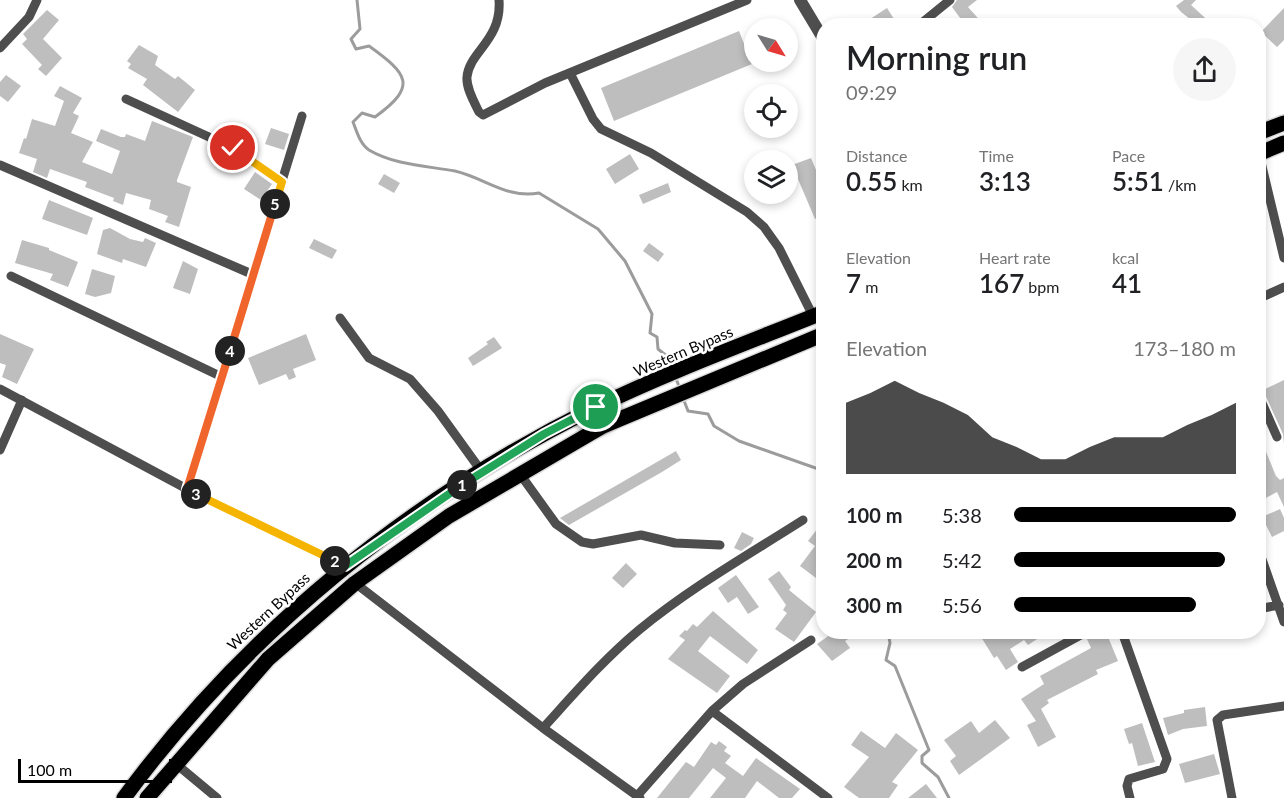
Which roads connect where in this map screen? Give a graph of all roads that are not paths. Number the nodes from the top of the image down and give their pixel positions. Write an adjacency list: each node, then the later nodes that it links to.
1 (37, 0): 8 (street)
2 (499, 0): 9 (street)
3 (747, 0): 9 (street)
4 (800, 0): 7 (street)
5 (950, 0): 6 (street)
6 (928, 18)
7 (816, 27)
8 (0, 48)
9 (570, 73): 24 (street)
10 (126, 99): 17 (street)
11 (302, 116): 17 (street)
12 (1284, 123): 13 (main road)
13 (1266, 130)
14 (1284, 143): 15 (main road)
15 (1266, 151)
16 (0, 165): 20 (street)
17 (282, 182): 20 (street)
18 (1266, 183): 19 (street)
19 (1284, 258)
20 (254, 275): 28 (street)
21 (11, 276): 28 (street)
22 (1284, 286): 23 (street)
23 (1266, 295)
24 (816, 311)
25 (816, 315): 34 (main road, Western Bypass)
26 (340, 318): 34 (street)
27 (816, 337): 35 (main road)
28 (222, 377): 36 (street)
29 (0, 389): 30 (street)
30 (22, 400): 33 (street); 36 (street)
31 (1266, 413): 32 (street)
32 (1276, 437)
33 (0, 450)
34 (482, 472): 39 (main road, Western Bypass)
35 (520, 474): 38 (street); 41 (main road)
36 (187, 489): 39 (street)
37 (803, 520): 51 (street)
38 (720, 545)
39 (345, 566): 54 (main road, Western Bypass)
40 (1266, 570): 42 (street)
41 (355, 583): 51 (street); 52 (main road)
42 (1279, 605): 43 (street); 44 (street)
43 (1266, 607)
44 (1284, 622)
45 (1073, 639): 48 (street)
46 (1124, 639): 58 (street)
47 (811, 640): 50 (street)
48 (1022, 667)
49 (1284, 706): 59 (street)
50 (712, 711): 53 (street); 57 (street)
51 (543, 728): 53 (street)
52 (175, 763): 55 (main road); 56 (street)
53 (638, 797)
54 (124, 798)
55 (147, 798)
56 (217, 798)
57 (828, 798)
58 (1130, 798)
59 (1232, 798)

